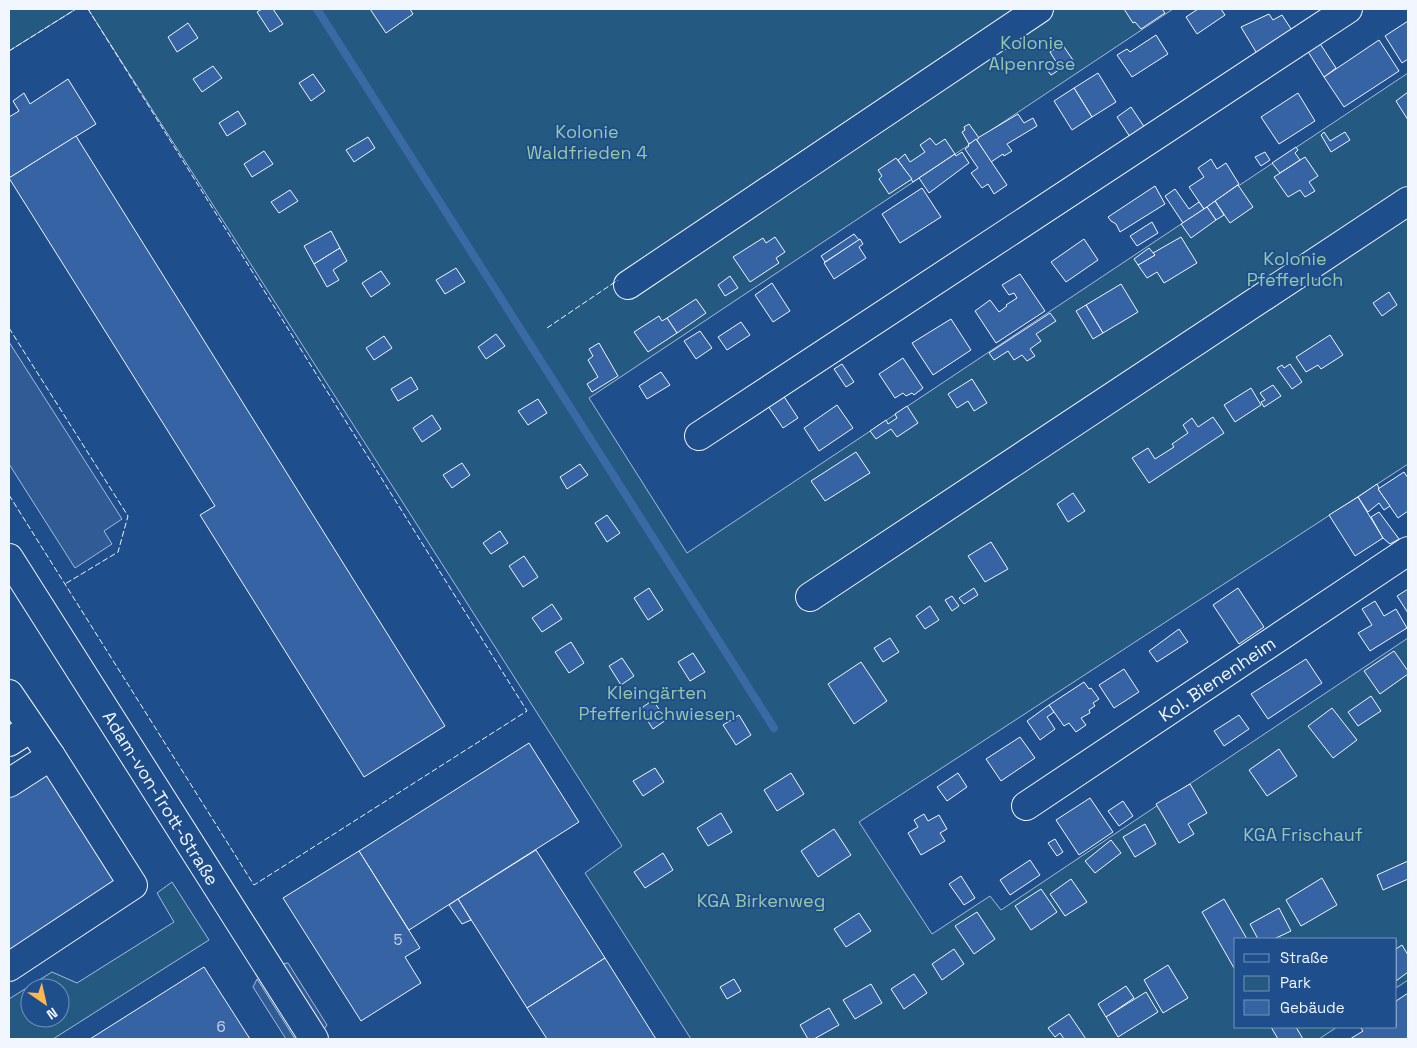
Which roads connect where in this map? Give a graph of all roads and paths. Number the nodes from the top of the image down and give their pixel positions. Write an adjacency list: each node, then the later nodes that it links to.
1 (1039, 9): 4 (street)
2 (1348, 9): 5 (street)
3 (1408, 201): 8 (street)
4 (628, 285)
5 (699, 436)
6 (1408, 551): 13 (street, Kol. Bienenheim)
7 (9, 558): 15 (street, Adam-von-Trott-Straße)
8 (810, 597)
9 (9, 694): 10 (street)
10 (20, 735): 11 (street)
11 (50, 756): 12 (street); 14 (street)
12 (9, 783)
13 (1026, 806)
14 (9, 967)
15 (314, 1039)

